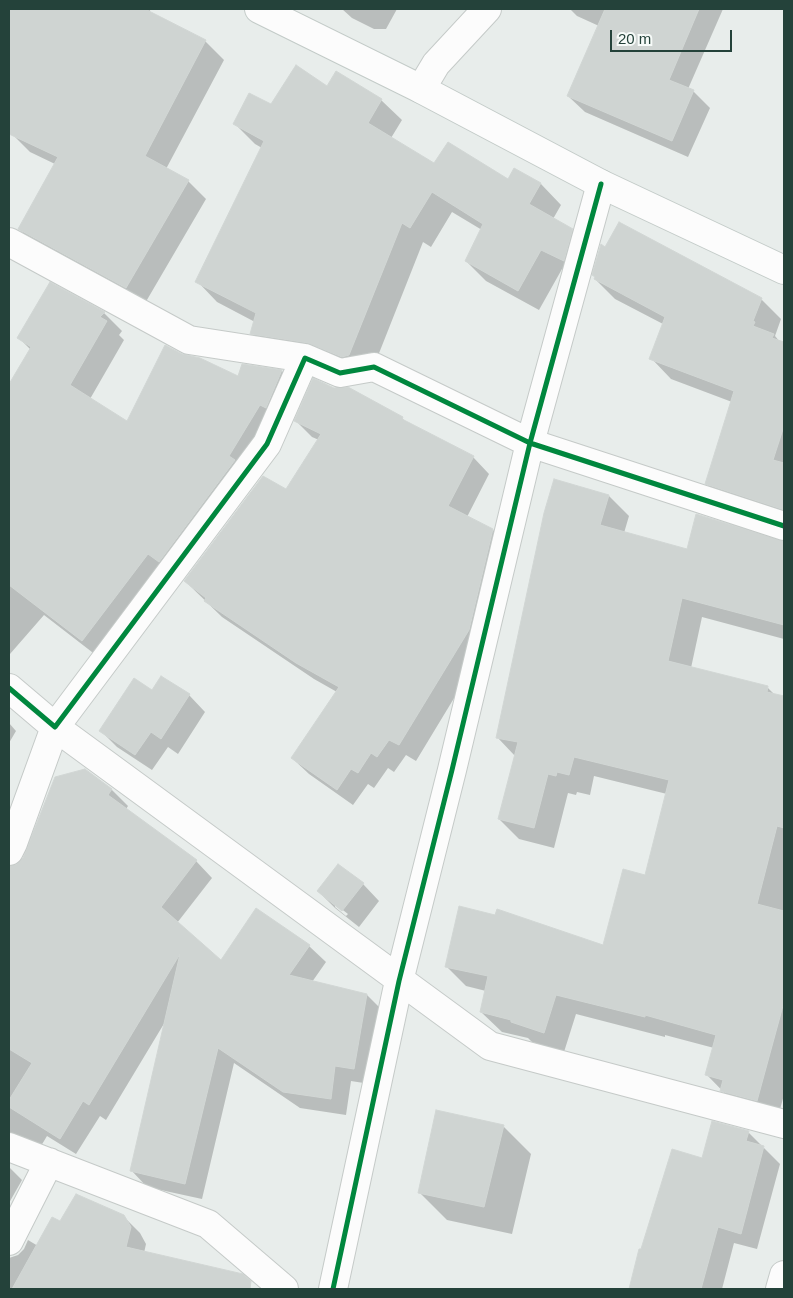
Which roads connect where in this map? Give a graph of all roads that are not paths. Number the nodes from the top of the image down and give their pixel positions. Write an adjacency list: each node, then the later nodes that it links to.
1 (259, 9): 3 (street)
2 (487, 9): 3 (street)
3 (421, 89): 4 (street)
4 (601, 184): 6 (street); 8 (street)
5 (9, 242): 7 (street)
6 (784, 270)
7 (304, 358): 8 (street); 11 (street)
8 (530, 443): 9 (street); 13 (street)
9 (784, 526)
10 (9, 688): 11 (street)
11 (55, 727): 12 (street); 13 (street)
12 (9, 851)
13 (399, 981): 14 (street); 20 (street)
14 (784, 1124)
15 (9, 1147): 16 (street)
16 (49, 1162): 17 (street); 19 (street)
17 (9, 1242)
18 (784, 1275): 21 (street)
19 (284, 1289)
20 (333, 1289)
21 (780, 1289)

